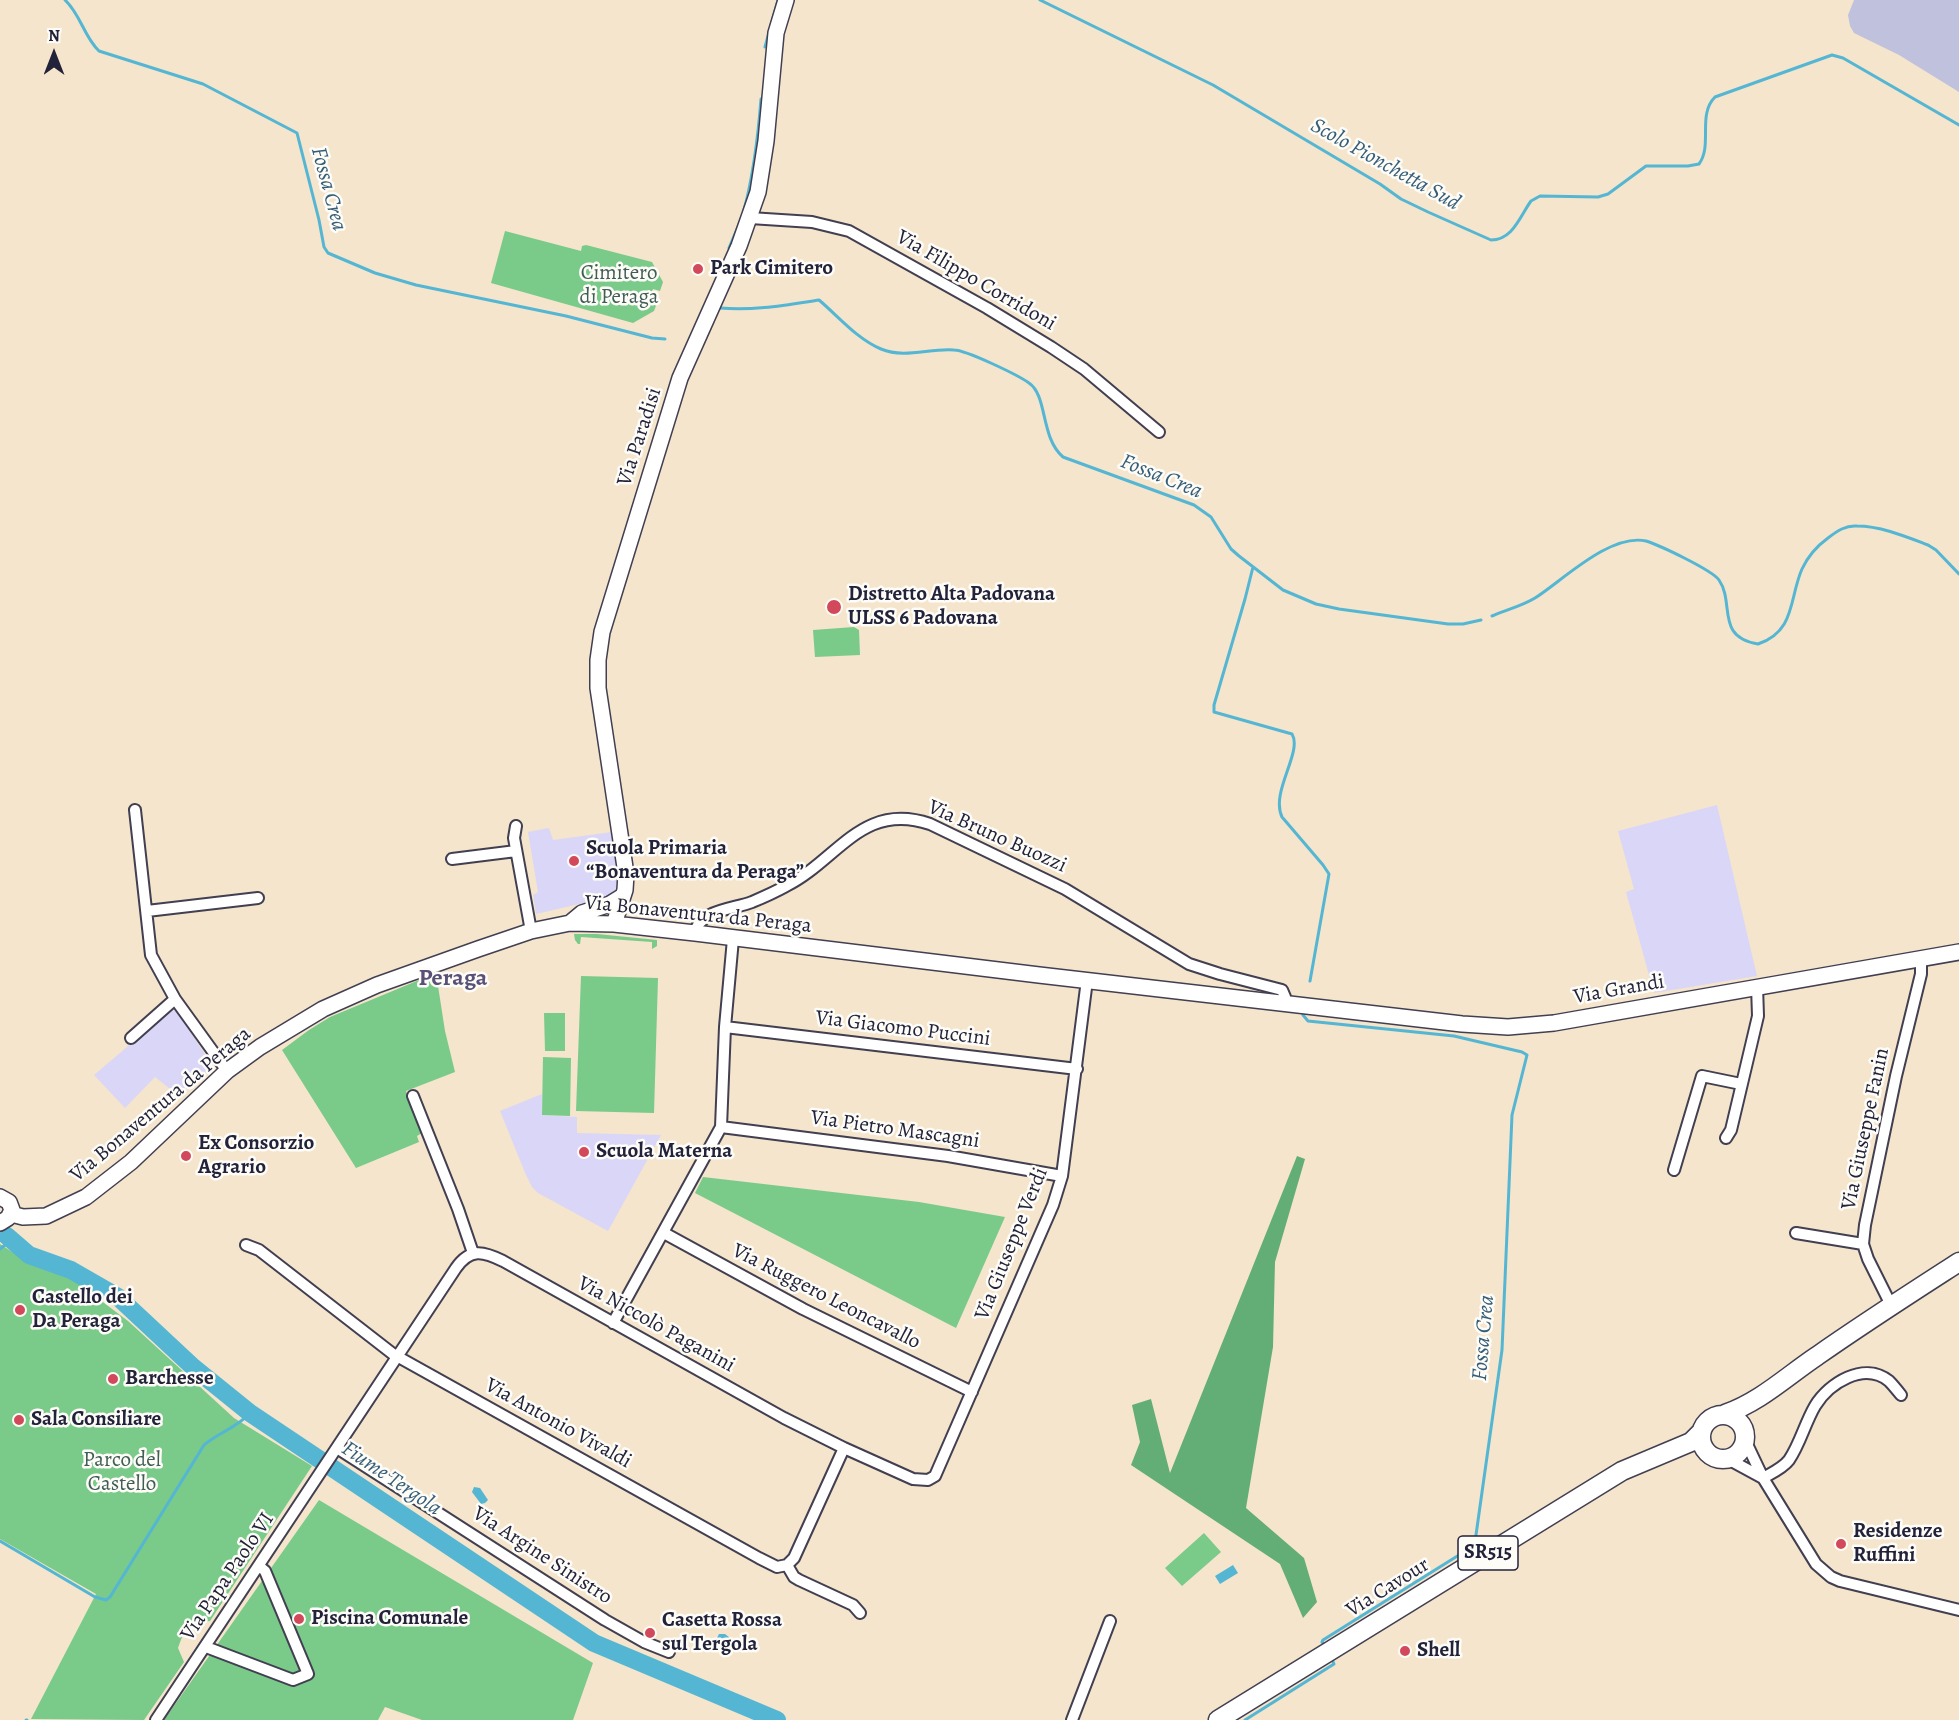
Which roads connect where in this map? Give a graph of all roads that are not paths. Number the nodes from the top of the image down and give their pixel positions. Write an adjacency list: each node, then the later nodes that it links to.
1 (786, 0): 2 (main road, Via Paradisi)
2 (750, 218): 3 (street, Via Filippo Corridoni); 8 (main road, Via Paradisi)
3 (1160, 432)
4 (135, 810): 10 (street)
5 (516, 826): 6 (street)
6 (516, 851): 7 (street); 13 (street)
7 (452, 859)
8 (623, 896): 11 (main road); 12 (main road, Via Paradisi)
9 (258, 898): 10 (street)
10 (147, 911): 20 (street)
11 (570, 923): 12 (main road, Via Bonaventura da Peraga); 13 (main road, Via Bonaventura da Peraga)
12 (614, 924): 14 (main road, Via Bonaventura da Peraga)
13 (531, 931): 25 (main road, Via Bonaventura da Peraga)
14 (695, 933): 15 (main road, Via Bonaventura da Peraga); 21 (street, Via Bruno Buozzi)
15 (733, 939): 18 (main road, Via Bonaventura da Peraga); 22 (street)
16 (1959, 952): 17 (main road, Via Grandi)
17 (1921, 958): 19 (main road, Via Grandi); 36 (street, Via Giuseppe Fanin)
18 (1087, 980): 21 (main road, Via Bonaventura da Peraga); 24 (street, Via Giuseppe Verdi)
19 (1757, 986): 21 (main road, Via Grandi); 26 (street)
20 (176, 999): 23 (street); 25 (street)
21 (1284, 1003)
22 (725, 1027): 24 (street, Via Giacomo Puccini); 28 (street)
23 (131, 1038)
24 (1077, 1069): 31 (street, Via Giuseppe Verdi)
25 (227, 1071): 33 (main road, Via Bonaventura da Peraga)
26 (1741, 1084): 29 (street); 30 (street)
27 (413, 1096): 38 (street)
28 (721, 1127): 31 (street, Via Pietro Mascagni); 34 (street)
29 (1726, 1138)
30 (1674, 1170)
31 (1062, 1176): 44 (street, Via Giuseppe Verdi)
32 (0, 1197): 33 (main road)
33 (6, 1218)
34 (664, 1233): 41 (street); 44 (street, Via Ruggero Leoncavallo)
35 (1796, 1233): 36 (street)
36 (1863, 1244): 40 (street, Via Giuseppe Fanin)
37 (246, 1245): 42 (street, Via Antonio Vivaldi)
38 (473, 1253): 41 (street, Via Niccolò Paganini); 42 (street, Via Papa Paolo VI)
39 (1959, 1262): 40 (main road)
40 (1891, 1305): 43 (main road)
41 (613, 1323): 49 (street, Via Niccolò Paganini)
42 (398, 1356): 50 (street, Via Papa Paolo VI); 56 (street, Via Antonio Vivaldi)
43 (1774, 1388): 46 (main road); 48 (main road)
44 (972, 1392): 54 (street, Via Giuseppe Verdi)
45 (1901, 1395): 55 (street)
46 (1725, 1414): 47 (main road); 48 (main road)
47 (1700, 1433): 51 (main road); 53 (main road, Via Cavour / SR515)
48 (1745, 1435): 52 (main road); 55 (street)
49 (844, 1448): 54 (street, Via Niccolò Paganini); 56 (street)
50 (334, 1452): 57 (street, Via Papa Paolo VI); 62 (street, Via Argine Sinistro)
51 (1709, 1455): 52 (main road); 53 (main road, Via Cavour / SR515)
52 (1728, 1459): 55 (street)
53 (1645, 1460): 65 (main road, Via Cavour / SR515)
54 (935, 1476)
55 (1763, 1478): 58 (street)
56 (787, 1565): 59 (street, Via Antonio Vivaldi)
57 (259, 1566): 61 (street, Via Papa Paolo VI); 61 (street)
58 (1959, 1610)
59 (860, 1614)
60 (1110, 1621): 64 (street)
61 (206, 1647): 63 (street, Via Papa Paolo VI)
62 (669, 1652)
63 (156, 1720)
64 (1072, 1720)
65 (1218, 1720)

